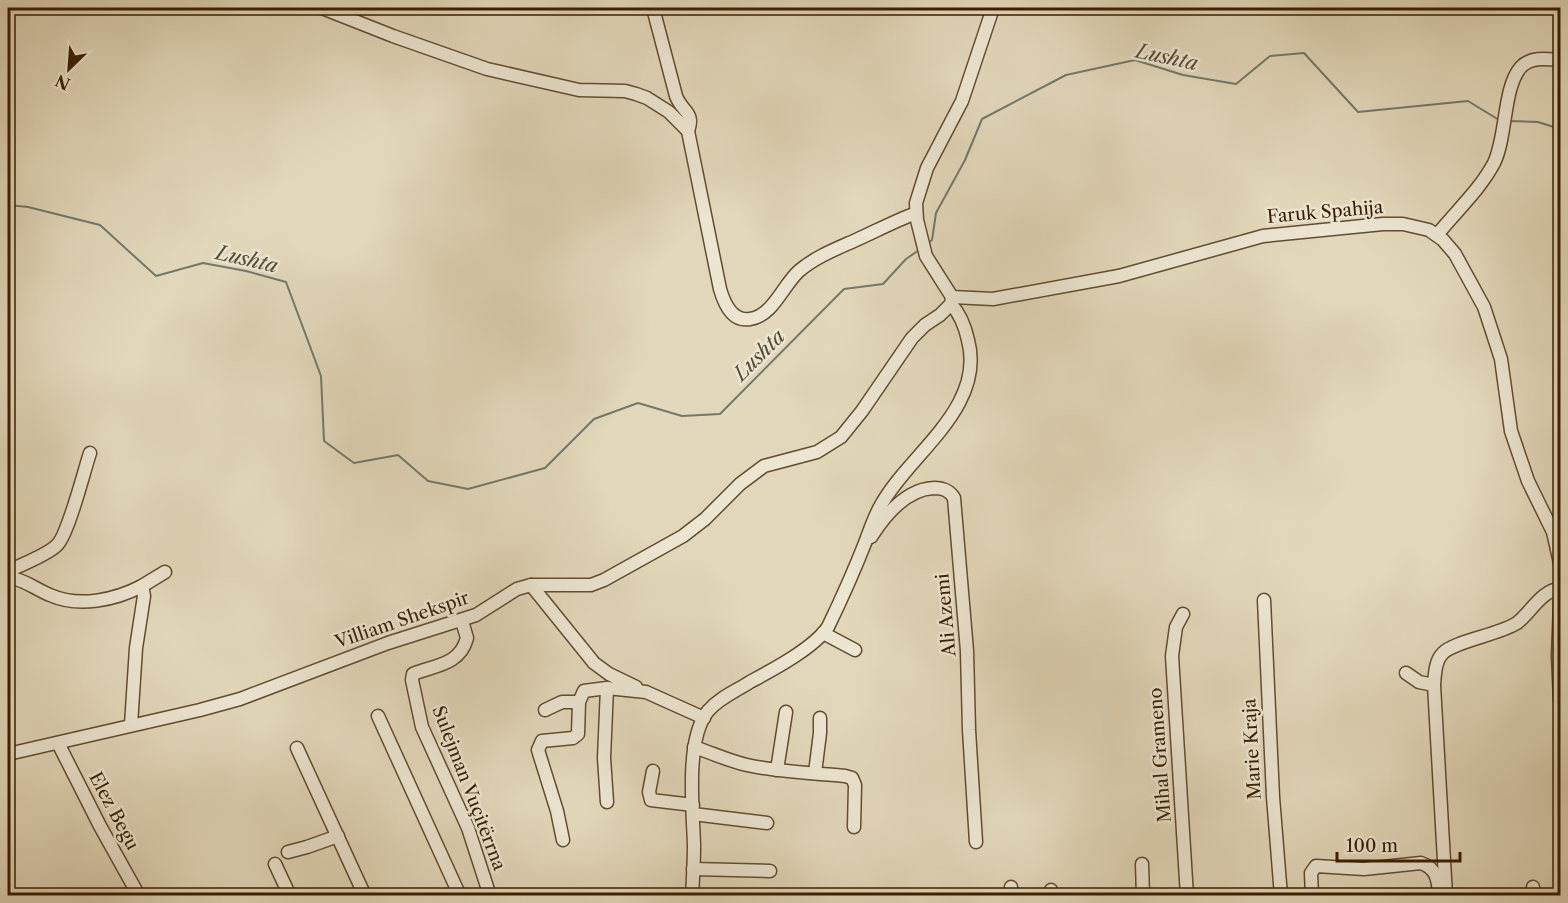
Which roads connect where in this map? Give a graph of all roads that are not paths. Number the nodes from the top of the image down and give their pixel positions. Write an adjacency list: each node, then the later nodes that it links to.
1 (322, 8): 5 (street)
2 (653, 8): 5 (street)
3 (993, 8): 6 (street)
4 (1560, 60): 7 (street)
5 (688, 131): 6 (street)
6 (916, 212): 8 (street)
7 (1437, 235): 8 (street, Faruk Spahija); 11 (street, Faruk Spahija)
8 (951, 300): 10 (street); 15 (street, Villiam Shekspir)
9 (90, 453): 12 (street)
10 (866, 540): 22 (street); 49 (street, Ali Azemi)
11 (1560, 562)
12 (8, 571)
13 (165, 572): 16 (street)
14 (8, 577): 16 (street)
15 (531, 585): 21 (street, Villiam Shekspir); 27 (street)
16 (142, 586): 35 (street)
17 (1560, 589): 25 (street)
18 (1264, 600): 63 (street, Marie Kraja)
19 (1560, 602): 29 (street)
20 (1183, 614): 62 (street, Mihal Grameno)
21 (462, 621): 35 (street, Villiam Shekspir); 59 (street, Sulejman Vuçitërrna)
22 (824, 633): 23 (street); 33 (street)
23 (855, 650)
24 (1406, 672): 25 (street)
25 (1434, 685): 66 (street)
26 (607, 688): 27 (street); 28 (street); 43 (street)
27 (639, 690): 33 (street)
28 (579, 702): 30 (street); 48 (street)
29 (1560, 702)
30 (545, 710)
31 (786, 712): 40 (street)
32 (378, 716): 58 (street)
33 (704, 718): 37 (street)
34 (820, 718): 42 (street)
35 (131, 726): 36 (street, Villiam Shekspir)
36 (58, 743): 39 (street, Villiam Shekspir); 55 (street, Elez Begu)
37 (694, 747): 40 (street); 44 (street)
38 (297, 748): 47 (street)
39 (8, 754)
40 (777, 770): 42 (street)
41 (653, 771): 44 (street)
42 (815, 773): 46 (street)
43 (607, 802)
44 (693, 809): 45 (street); 53 (street)
45 (767, 823)
46 (854, 827)
47 (338, 836): 50 (street); 57 (street)
48 (563, 840)
49 (976, 842)
50 (288, 852)
51 (275, 864): 56 (street)
52 (1142, 864): 61 (street)
53 (693, 869): 54 (street); 60 (street)
54 (770, 871)
55 (139, 896)
56 (290, 896)
57 (365, 896)
58 (460, 896)
59 (490, 896)
60 (692, 896)
61 (1143, 896)
62 (1187, 896)
63 (1281, 896)
64 (1312, 896): 65 (street)
65 (1439, 896)
66 (1446, 896)

